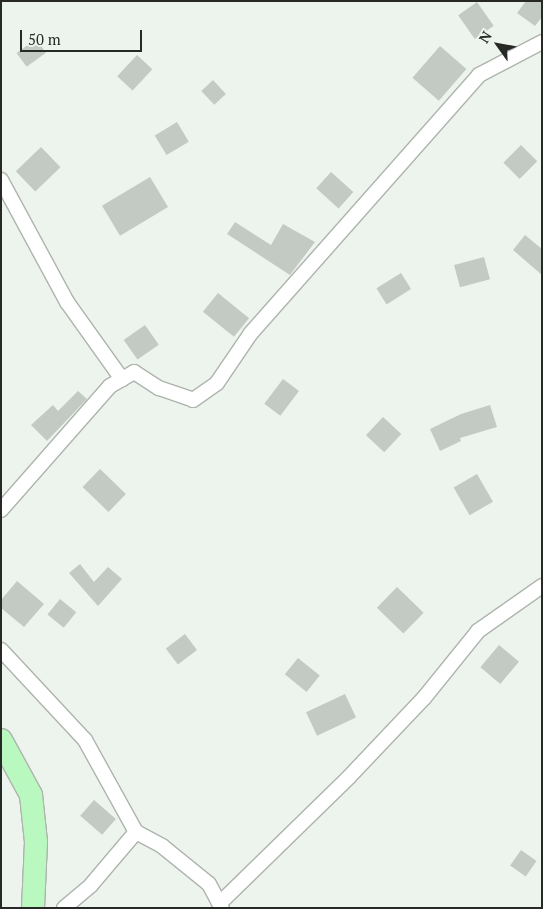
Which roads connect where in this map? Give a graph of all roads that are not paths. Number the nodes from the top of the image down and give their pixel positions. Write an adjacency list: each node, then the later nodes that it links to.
1 (542, 42): 3 (street)
2 (1, 180): 3 (street)
3 (122, 379): 4 (street)
4 (1, 510)
5 (542, 586): 9 (street)
6 (1, 650): 8 (street)
7 (1, 740): 10 (main road)
8 (136, 832): 9 (street); 11 (street)
9 (221, 905)
10 (33, 908)
11 (64, 908)

